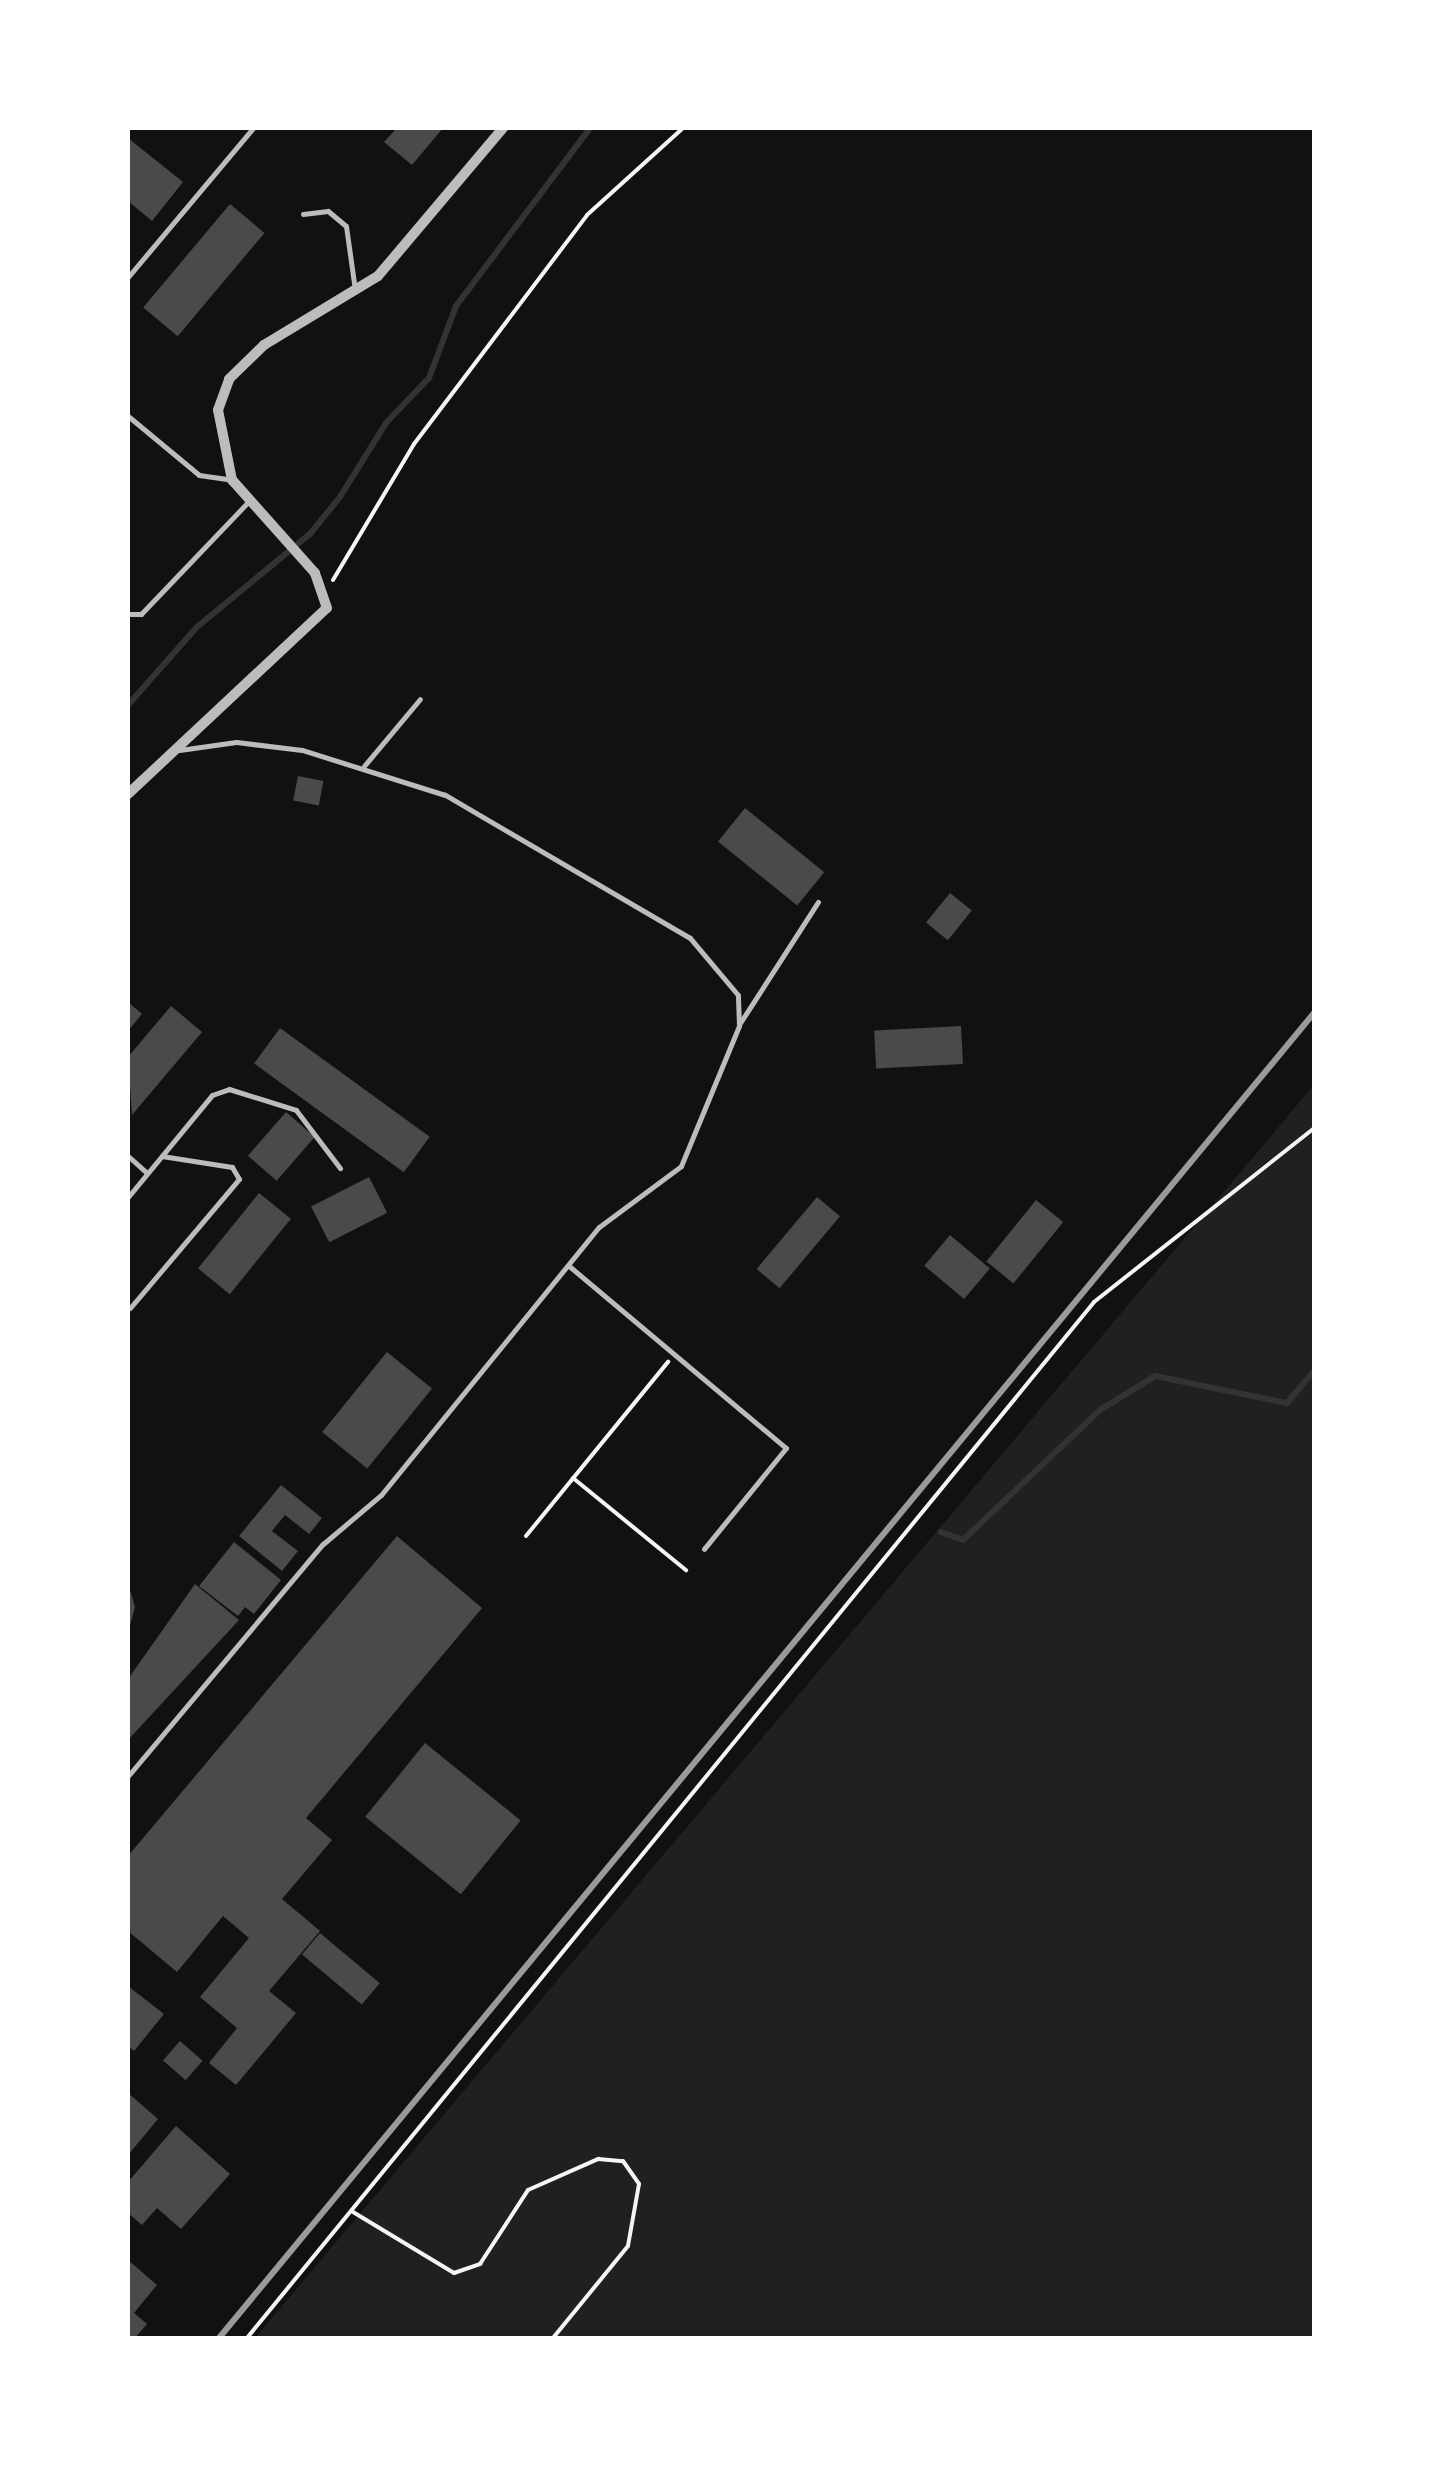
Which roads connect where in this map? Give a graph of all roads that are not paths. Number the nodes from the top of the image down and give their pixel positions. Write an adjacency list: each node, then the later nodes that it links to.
1 (254, 128): 4 (lane)
2 (502, 128): 5 (street)
3 (304, 214): 5 (lane)
4 (128, 277)
5 (355, 293): 7 (street)
6 (128, 416): 7 (lane)
7 (232, 480): 8 (street)
8 (250, 500): 9 (lane); 11 (street)
9 (128, 614)
10 (420, 699): 12 (lane)
11 (176, 751): 12 (lane); 13 (street)
12 (364, 766): 15 (lane)
13 (128, 794)
14 (818, 902): 15 (lane)
15 (739, 1026): 21 (lane)
16 (128, 1156): 19 (lane)
17 (162, 1156): 18 (lane); 19 (lane); 22 (lane)
18 (340, 1168)
19 (147, 1173): 20 (lane)
20 (128, 1196)
21 (569, 1266): 23 (lane); 24 (lane)
22 (130, 1308)
23 (704, 1549)
24 (129, 1770)

